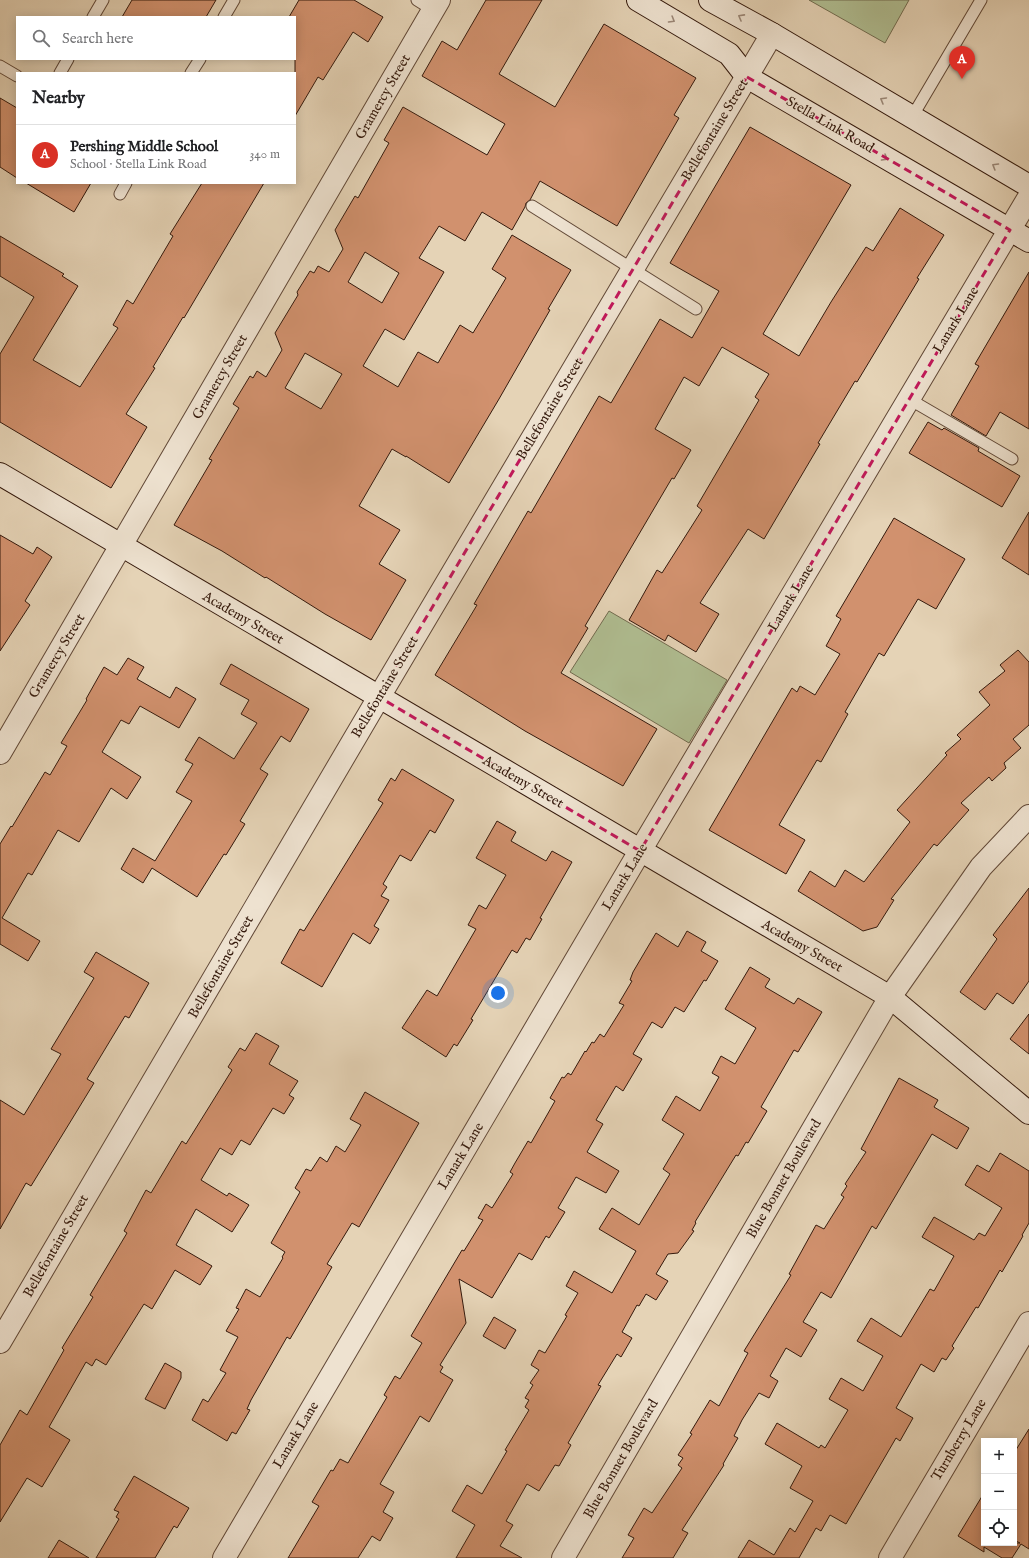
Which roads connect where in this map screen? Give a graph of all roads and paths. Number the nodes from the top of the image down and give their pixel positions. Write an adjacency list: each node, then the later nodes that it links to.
1 (103, 0): 7 (lane)
2 (234, 0): 8 (lane)
3 (638, 0): 16 (street, Stella Link Road, one-way to 16)
4 (710, 0): 9 (street, one-way to 4)
5 (981, 0): 17 (lane)
6 (430, 3): 30 (street, Gramercy Street)
7 (94, 16)
8 (225, 16)
9 (772, 34): 16 (street, Bellefontaine Street); 17 (street, one-way to 9)
10 (67, 60): 13 (lane)
11 (199, 60): 14 (lane)
12 (0, 66): 15 (lane)
13 (61, 72)
14 (192, 72)
15 (16, 75)
16 (747, 77): 23 (street, Stella Link Road, one-way to 23); 25 (street, Bellefontaine Street)
17 (912, 117): 19 (street, one-way to 17)
18 (125, 184): 20 (lane)
19 (1029, 186)
20 (120, 194)
21 (1029, 197): 23 (street, Lanark Lane)
22 (532, 206): 25 (lane)
23 (1010, 230): 24 (street, Stella Link Road); 27 (street, Lanark Lane)
24 (1029, 241)
25 (633, 269): 26 (lane); 31 (street, Bellefontaine Street)
26 (696, 309)
27 (909, 399): 28 (lane); 34 (street, Lanark Lane)
28 (1012, 459)
29 (0, 474): 30 (street, Academy Street)
30 (122, 546): 31 (street, Academy Street); 32 (street, Gramercy Street)
31 (379, 697): 34 (street, Academy Street); 38 (street, Bellefontaine Street)
32 (0, 753)
33 (1029, 816): 35 (street, Blue Bonnet Boulevard)
34 (640, 851): 35 (street, Academy Street); 39 (street, Lanark Lane)
35 (890, 997): 36 (street, Academy Street); 40 (street, Blue Bonnet Boulevard)
36 (1029, 1114)
37 (1029, 1323): 41 (street, Turnberry Lane)
38 (0, 1342)
39 (224, 1558)
40 (563, 1558)
41 (890, 1558)

